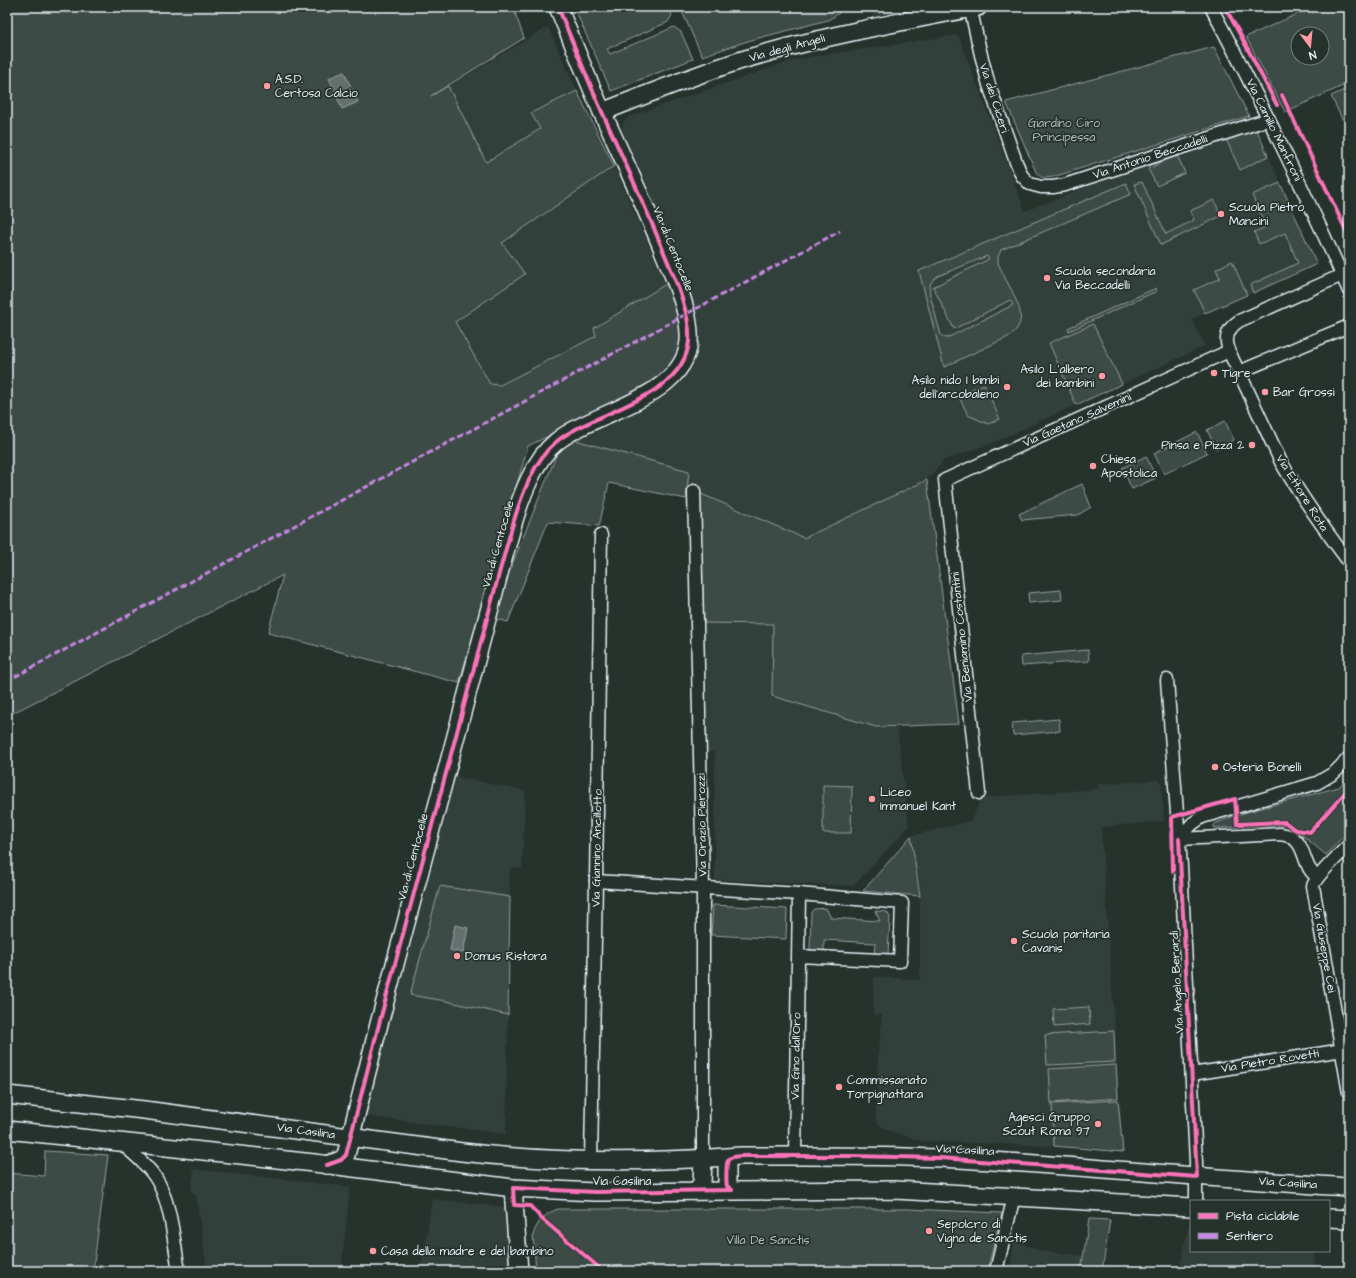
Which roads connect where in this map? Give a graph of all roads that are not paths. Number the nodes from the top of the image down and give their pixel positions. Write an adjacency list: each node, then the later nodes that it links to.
1 (558, 7): 4 (main road, Via di Centocelle)
2 (973, 7): 4 (main road, Via degli Angeli); 6 (street, Via dei Ciceri)
3 (1211, 7): 5 (street, Via Camillo Manfroni)
4 (602, 112): 31 (main road, Via di Centocelle)
5 (1269, 119): 6 (street, Via Antonio Beccadelli); 7 (street, Via Camillo Manfroni)
6 (1030, 184)
7 (1346, 274): 8 (street, Via Camillo Manfroni); 10 (street)
8 (1349, 291)
9 (1349, 326): 11 (street)
10 (1229, 351): 11 (street, Via Ettore Rota); 12 (street, Via Gaetano Salvemini)
11 (1239, 372): 15 (street, Via Ettore Rota)
12 (945, 480): 18 (street, Via Beniamino Costantini)
13 (694, 491): 23 (street, Via Orazio Pierozzi)
14 (601, 535): 22 (street, Via Giannino Ancillotto)
15 (1349, 562)
16 (1166, 680): 19 (street, Via Angelo Berardi)
17 (1349, 758): 19 (street)
18 (979, 794)
19 (1179, 839): 21 (street); 27 (street, Via Angelo Berardi)
20 (1349, 845): 21 (street)
21 (1318, 877): 26 (street, Via Giuseppe Cei)
22 (596, 881): 23 (street); 36 (street, Via Giannino Ancillotto)
23 (703, 888): 24 (street); 35 (street, Via Orazio Pierozzi)
24 (799, 894): 25 (street, Via Gino dall'Oro); 25 (street)
25 (798, 956): 33 (street, Via Gino dall'Oro)
26 (1345, 1049): 27 (street, Via Pietro Rovetti); 28 (street, Via Giuseppe Cei)
27 (1192, 1074): 38 (street, Via Angelo Berardi)
28 (1349, 1093)
29 (7, 1095): 31 (main road, Via Casilina)
30 (7, 1130): 32 (main road, Via Casilina)
31 (350, 1137): 36 (main road, Via Casilina); 37 (main road, Via di Centocelle)
32 (119, 1142): 37 (main road, Via Casilina); 48 (street)
33 (795, 1156): 34 (main road, Via Casilina); 38 (main road, Via Casilina)
34 (732, 1157): 35 (main road, Via Casilina); 41 (main road)
35 (703, 1159): 36 (main road, Via Casilina); 42 (main road)
36 (591, 1160)
37 (328, 1165): 40 (main road, Via Casilina)
38 (1197, 1177): 39 (main road, Via Casilina); 44 (street, Via Angelo Berardi)
39 (1349, 1187)
40 (513, 1188): 42 (main road, Via Casilina); 49 (main road)
41 (732, 1190): 42 (main road, Via Casilina); 43 (main road, Via Casilina)
42 (696, 1191)
43 (1014, 1196): 45 (main road, Via Casilina); 50 (street)
44 (1196, 1200)
45 (1190, 1207)
46 (1330, 1218): 47 (main road)
47 (1349, 1219)
48 (179, 1271)
49 (519, 1271)
50 (996, 1271)

